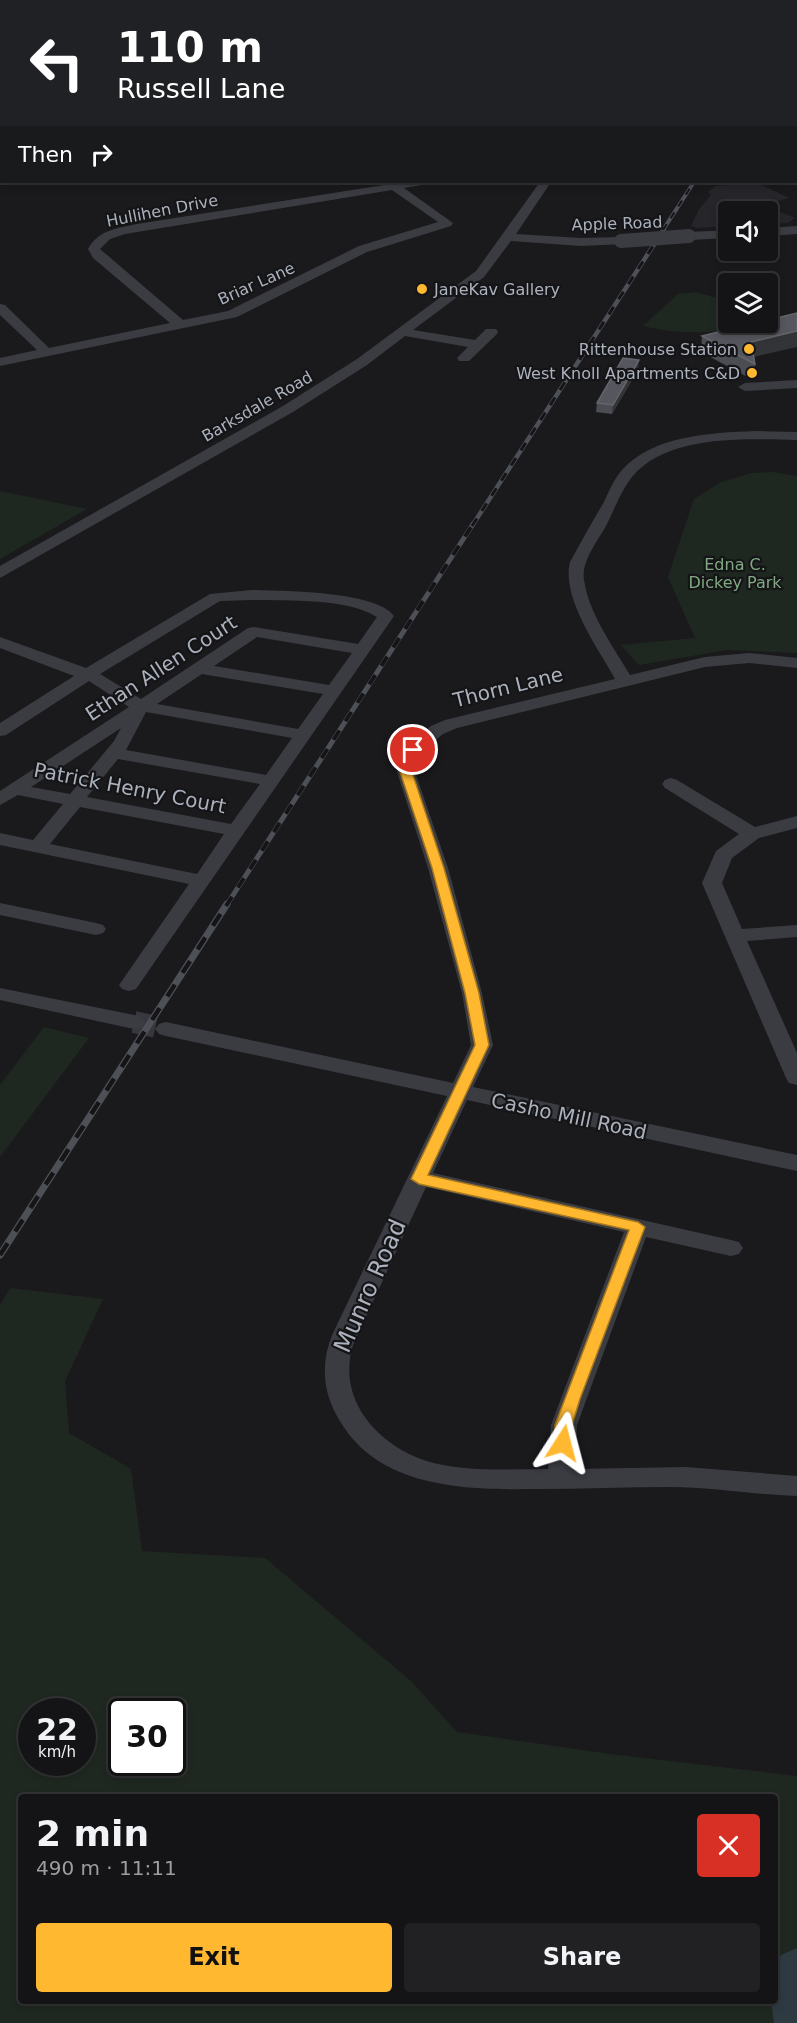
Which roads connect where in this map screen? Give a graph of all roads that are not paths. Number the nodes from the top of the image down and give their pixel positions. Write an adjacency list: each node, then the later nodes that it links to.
1 (406, 183): 3 (street)
2 (544, 183): 4 (street, Barksdale Road)
3 (390, 184): 13 (street, Briar Lane); 13 (street, Hullihen Drive)
4 (527, 208): 8 (street, Barksdale Road); 9 (street)
5 (797, 230): 6 (street)
6 (778, 231)
7 (718, 235): 10 (street, Apple Road, bridge)
8 (507, 237): 9 (street, Apple Road); 11 (street, Barksdale Road)
9 (568, 242): 10 (street, Apple Road)
10 (592, 242): 11 (street)
11 (485, 269): 14 (street, Barksdale Road)
12 (0, 308): 17 (street)
13 (182, 326): 17 (street, Briar Lane)
14 (403, 332): 16 (street); 23 (street, Barksdale Road)
15 (491, 332): 16 (street)
16 (478, 345): 18 (street)
17 (47, 353): 19 (street, Briar Lane)
18 (464, 358)
19 (0, 362)
20 (797, 384): 21 (street)
21 (745, 387)
22 (797, 436): 29 (street)
23 (0, 573)
24 (0, 642): 28 (street)
25 (363, 650): 27 (street, Ethan Allen Court); 28 (street); 30 (street)
26 (797, 663): 29 (street, Thorn Lane)
27 (199, 668): 30 (street); 31 (street, Ethan Allen Court)
28 (86, 675): 31 (street); 32 (street)
29 (625, 681): 54 (street, Thorn Lane)
30 (334, 691): 33 (street)
31 (140, 706): 33 (street); 34 (street); 37 (street, Ethan Allen Court)
32 (0, 730)
33 (303, 735): 35 (street)
34 (114, 753): 35 (street); 38 (street)
35 (272, 781): 40 (street)
36 (671, 784): 41 (street)
37 (7, 794): 38 (street, Patrick Henry Court)
38 (76, 800): 40 (street, Patrick Henry Court); 43 (street)
39 (797, 822): 41 (street)
40 (237, 831): 44 (street)
41 (752, 834): 48 (street)
42 (0, 839): 43 (street)
43 (37, 847): 44 (street)
44 (202, 880): 49 (street)
45 (0, 909): 46 (street)
46 (96, 928)
47 (797, 931): 48 (street)
48 (736, 936): 53 (street)
49 (129, 986)
50 (0, 994): 51 (street)
51 (134, 1022)
52 (166, 1029): 54 (street, Casho Mill Road)
53 (797, 1078)
54 (459, 1093): 55 (street, Casho Mill Road); 56 (street, Munro Road)
55 (797, 1163)
56 (419, 1179): 57 (street); 59 (street, Munro Road)
57 (638, 1227): 58 (street); 59 (street)
58 (731, 1248)
59 (561, 1479): 60 (street, Munro Road)
60 (797, 1486)

